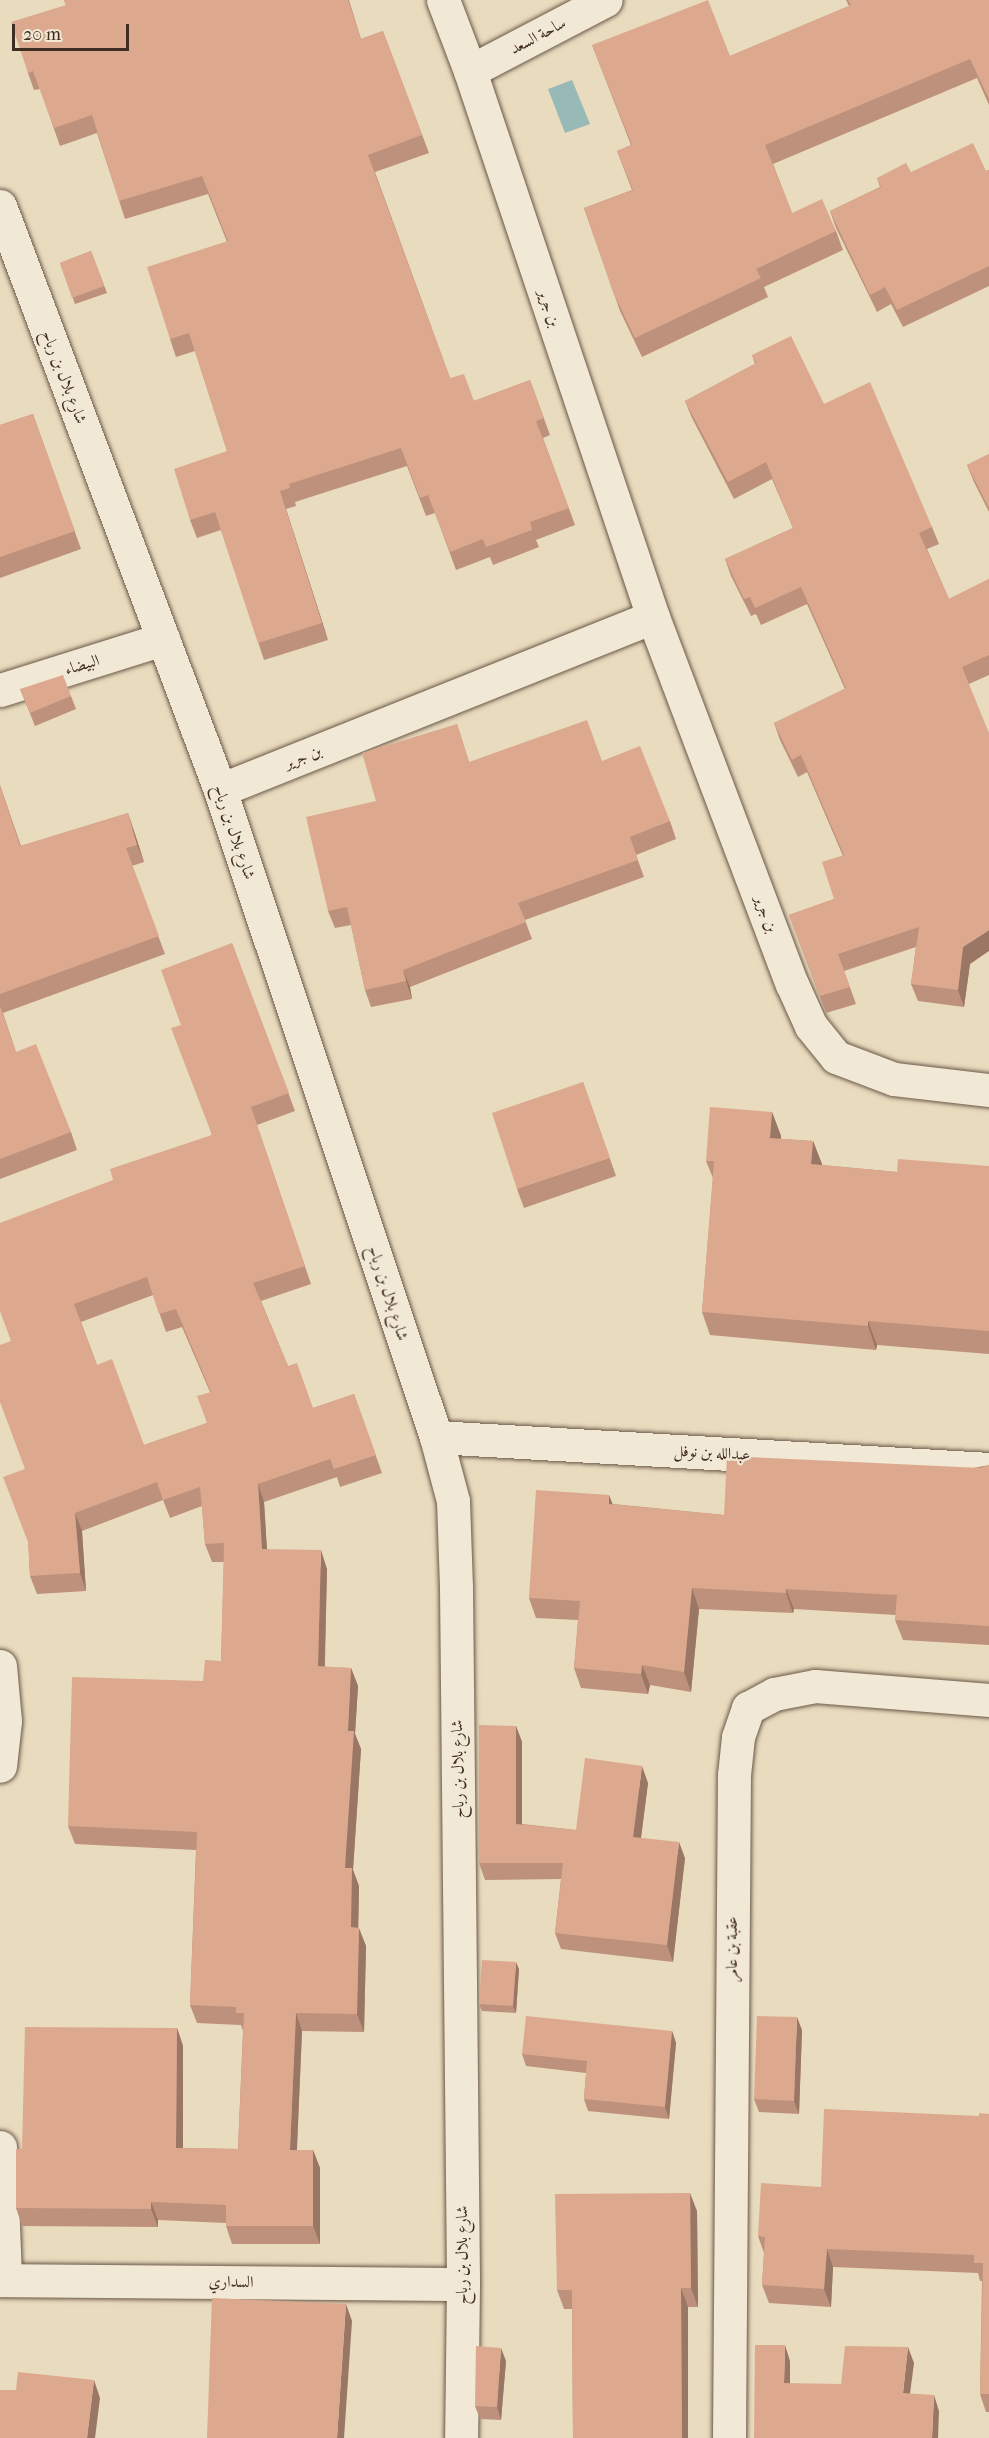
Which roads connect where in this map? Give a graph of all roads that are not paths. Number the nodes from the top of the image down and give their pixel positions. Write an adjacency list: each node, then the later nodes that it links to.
1 (443, 0): 3 (street, بن جرير)
2 (606, 0): 3 (street, ساحة السعد)
3 (470, 71): 5 (street, بن جرير)
4 (0, 209): 6 (street, شارع بلال بن رباح)
5 (653, 617): 8 (street, بن جرير); 9 (street, بن جرير)
6 (163, 639): 7 (street, البيضاء); 8 (street, شارع بلال بن رباح)
7 (0, 690)
8 (220, 790): 10 (street, شارع بلال بن رباح)
9 (989, 1090)
10 (436, 1437): 11 (street, عبدالله بن نوفل); 17 (street, شارع بلال بن رباح)
11 (989, 1469)
12 (0, 1666): 14 (street)
13 (989, 1701): 19 (street, عقبة بن عامر)
14 (0, 1766)
15 (0, 2147): 16 (street)
16 (3, 2280): 17 (street, السداري)
17 (463, 2284): 18 (street, شارع بلال بن رباح)
18 (461, 2438)
19 (729, 2438)

